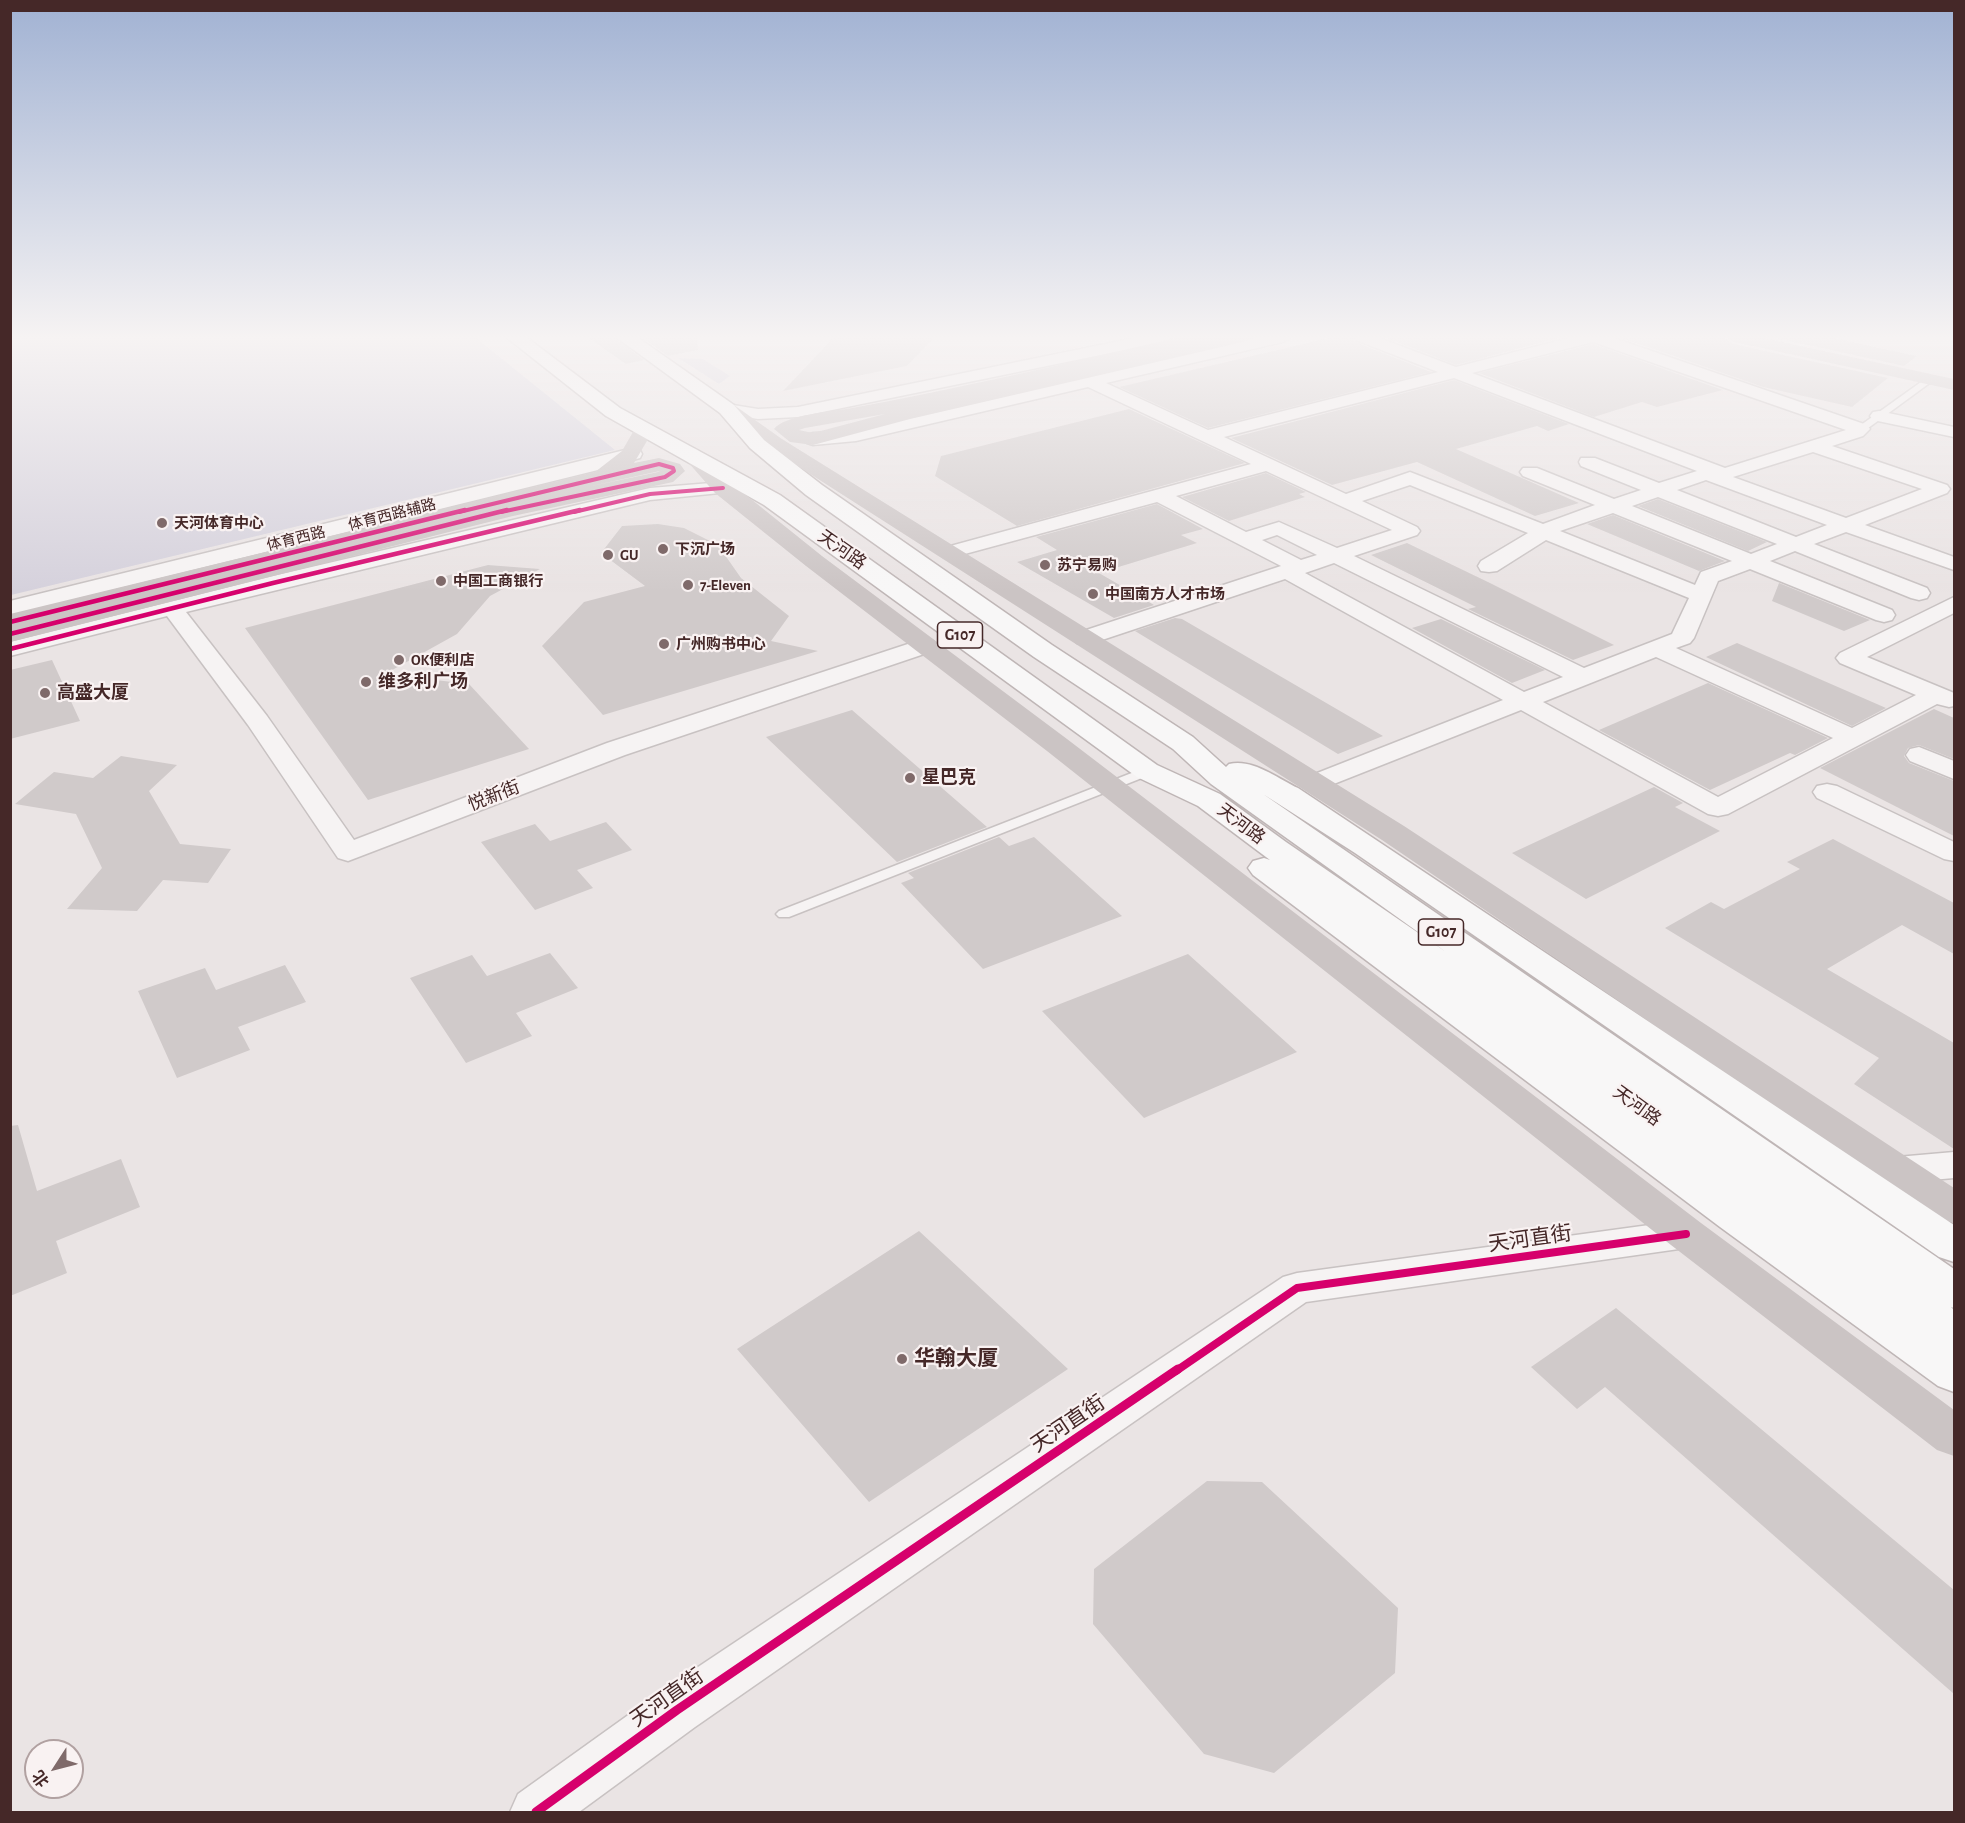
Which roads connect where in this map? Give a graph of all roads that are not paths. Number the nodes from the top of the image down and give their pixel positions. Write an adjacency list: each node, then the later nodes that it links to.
1 (632, 422): 14 (highway, 天河路 / G107)
2 (739, 422): 53 (highway, 天河路 / G107)
3 (745, 422): 26 (main road)
4 (812, 422): 18 (main road)
5 (854, 422): 18 (main road)
6 (860, 422): 19 (main road)
7 (916, 422): 19 (street)
8 (1177, 422): 17 (street)
9 (1263, 422): 17 (street)
10 (1588, 422): 20 (street)
11 (1834, 422): 15 (street)
12 (1871, 422): 15 (lane)
13 (1907, 422): 16 (street)
14 (644, 429): 21 (highway, 天河路 / G107); 22 (main road)
15 (1859, 431): 20 (street)
16 (1954, 432)
17 (1207, 436): 24 (street)
18 (813, 439): 19 (street)
19 (842, 439): 26 (main road)
20 (1814, 446): 39 (street)
21 (690, 453): 28 (main road); 30 (highway, 天河路 / G107)
22 (633, 454): 27 (main road); 41 (street, 体育西路辅路)
23 (1588, 462): 38 (street)
24 (1268, 465): 29 (street); 31 (street)
25 (1530, 472): 43 (street)
26 (826, 473): 33 (main road)
27 (587, 487): 28 (main road); 44 (main road, 体育西路); 45 (main road, 体育西路)
28 (723, 488): 30 (main road); 42 (street); 47 (main road)
29 (1158, 495): 32 (street); 33 (street)
30 (772, 501): 55 (highway, 天河路 / G107)
31 (1344, 501): 34 (street); 39 (street)
32 (1244, 539): 34 (street); 37 (street)
33 (950, 552): 46 (main road)
34 (1336, 556): 37 (street); 50 (street)
35 (1954, 564): 36 (street)
36 (1489, 566)
37 (1293, 570): 46 (street); 52 (street)
38 (1918, 593)
39 (1701, 595): 48 (street)
40 (1954, 604): 51 (street)
41 (10, 608)
42 (172, 608): 47 (street, 悦新街); 49 (street)
43 (1884, 615)
44 (10, 622)
45 (10, 634)
46 (1085, 638): 58 (main road)
47 (925, 646): 57 (main road)
48 (1656, 648): 50 (street); 52 (street)
49 (10, 649)
50 (1583, 677): 58 (street)
51 (1945, 699): 52 (street)
52 (1853, 738)
53 (1183, 743): 58 (highway); 62 (highway, 天河路 / G107)
54 (1919, 755): 56 (street)
55 (1147, 771): 57 (lane); 62 (highway, 天河路 / G107); 70 (highway)
56 (1954, 771)
57 (1109, 786): 61 (lane); 66 (main road)
58 (1301, 788): 64 (main road); 67 (highway)
59 (1827, 792): 60 (street)
60 (1954, 853)
61 (784, 914)
62 (1688, 1123): 68 (highway, 天河路 / G107); 69 (highway, 天河路 / G107)
63 (1954, 1165): 64 (street)
64 (1897, 1170): 65 (main road)
65 (1954, 1208)
66 (1686, 1234): 71 (main road); 72 (street, 天河直街)
67 (1954, 1246)
68 (1954, 1291)
69 (1954, 1333)
70 (1954, 1373)
71 (1954, 1436)
72 (536, 1812)

